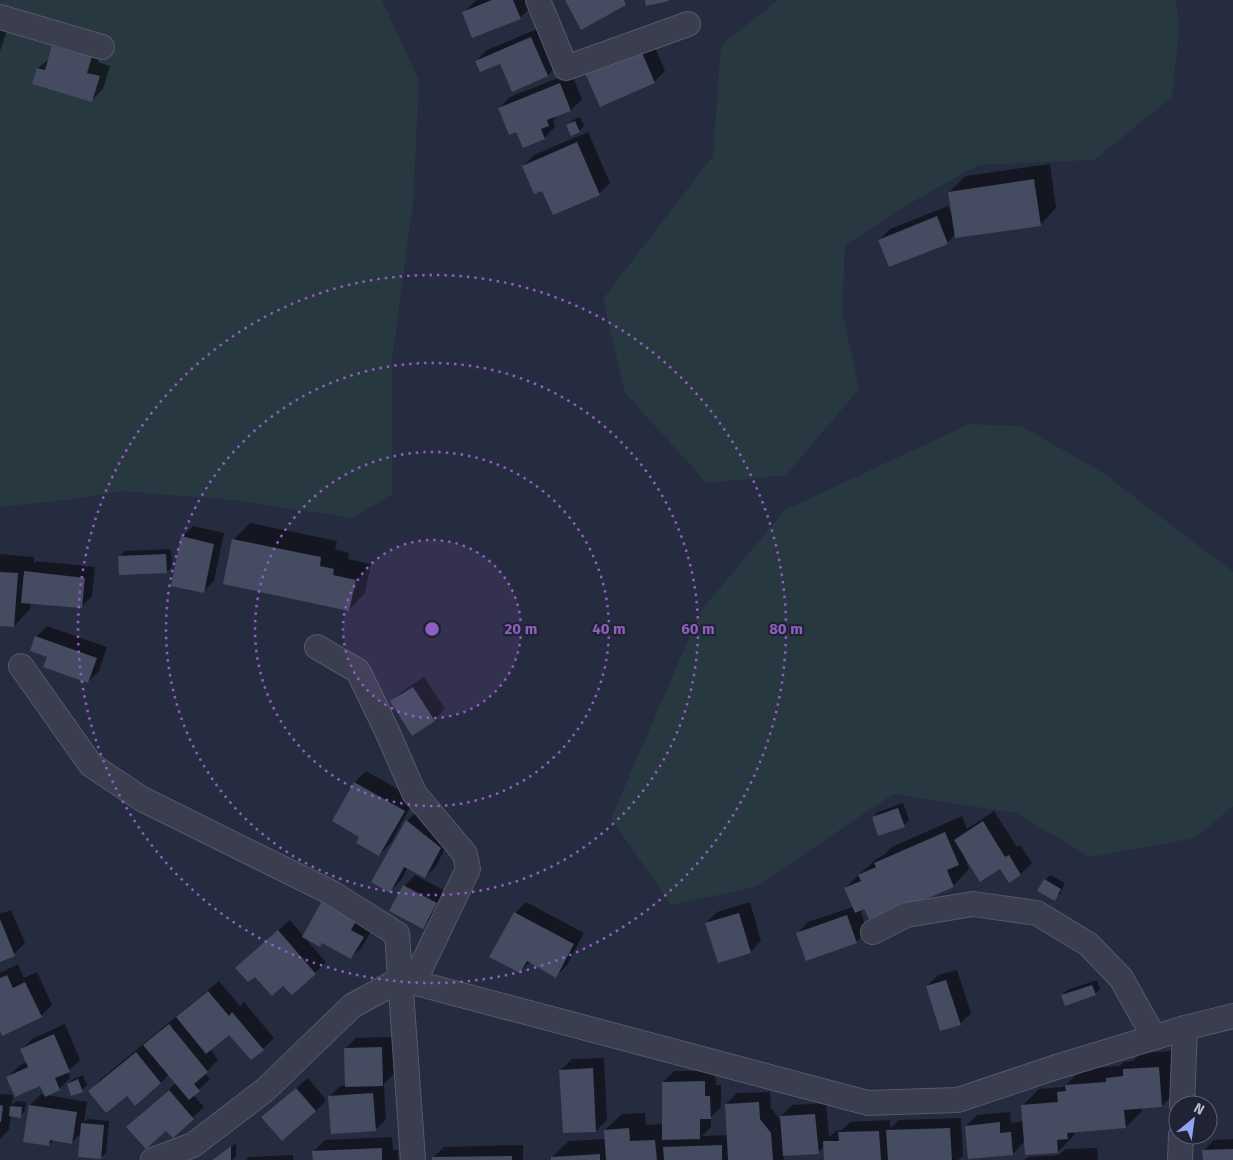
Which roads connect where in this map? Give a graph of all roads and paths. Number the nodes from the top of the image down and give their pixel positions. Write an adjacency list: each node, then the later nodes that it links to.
1 (538, 0): 3 (street)
2 (0, 17): 4 (street)
3 (688, 24)
4 (102, 47)
5 (317, 647): 8 (street)
6 (21, 666): 8 (street)
7 (873, 932): 11 (street)
8 (407, 981): 11 (street); 14 (street); 15 (street)
9 (1233, 1016): 10 (street)
10 (1185, 1028): 11 (street); 12 (street)
11 (1154, 1037)
12 (1182, 1095)
13 (1180, 1145): 16 (street)
14 (153, 1160)
15 (413, 1160)
16 (1180, 1160)

